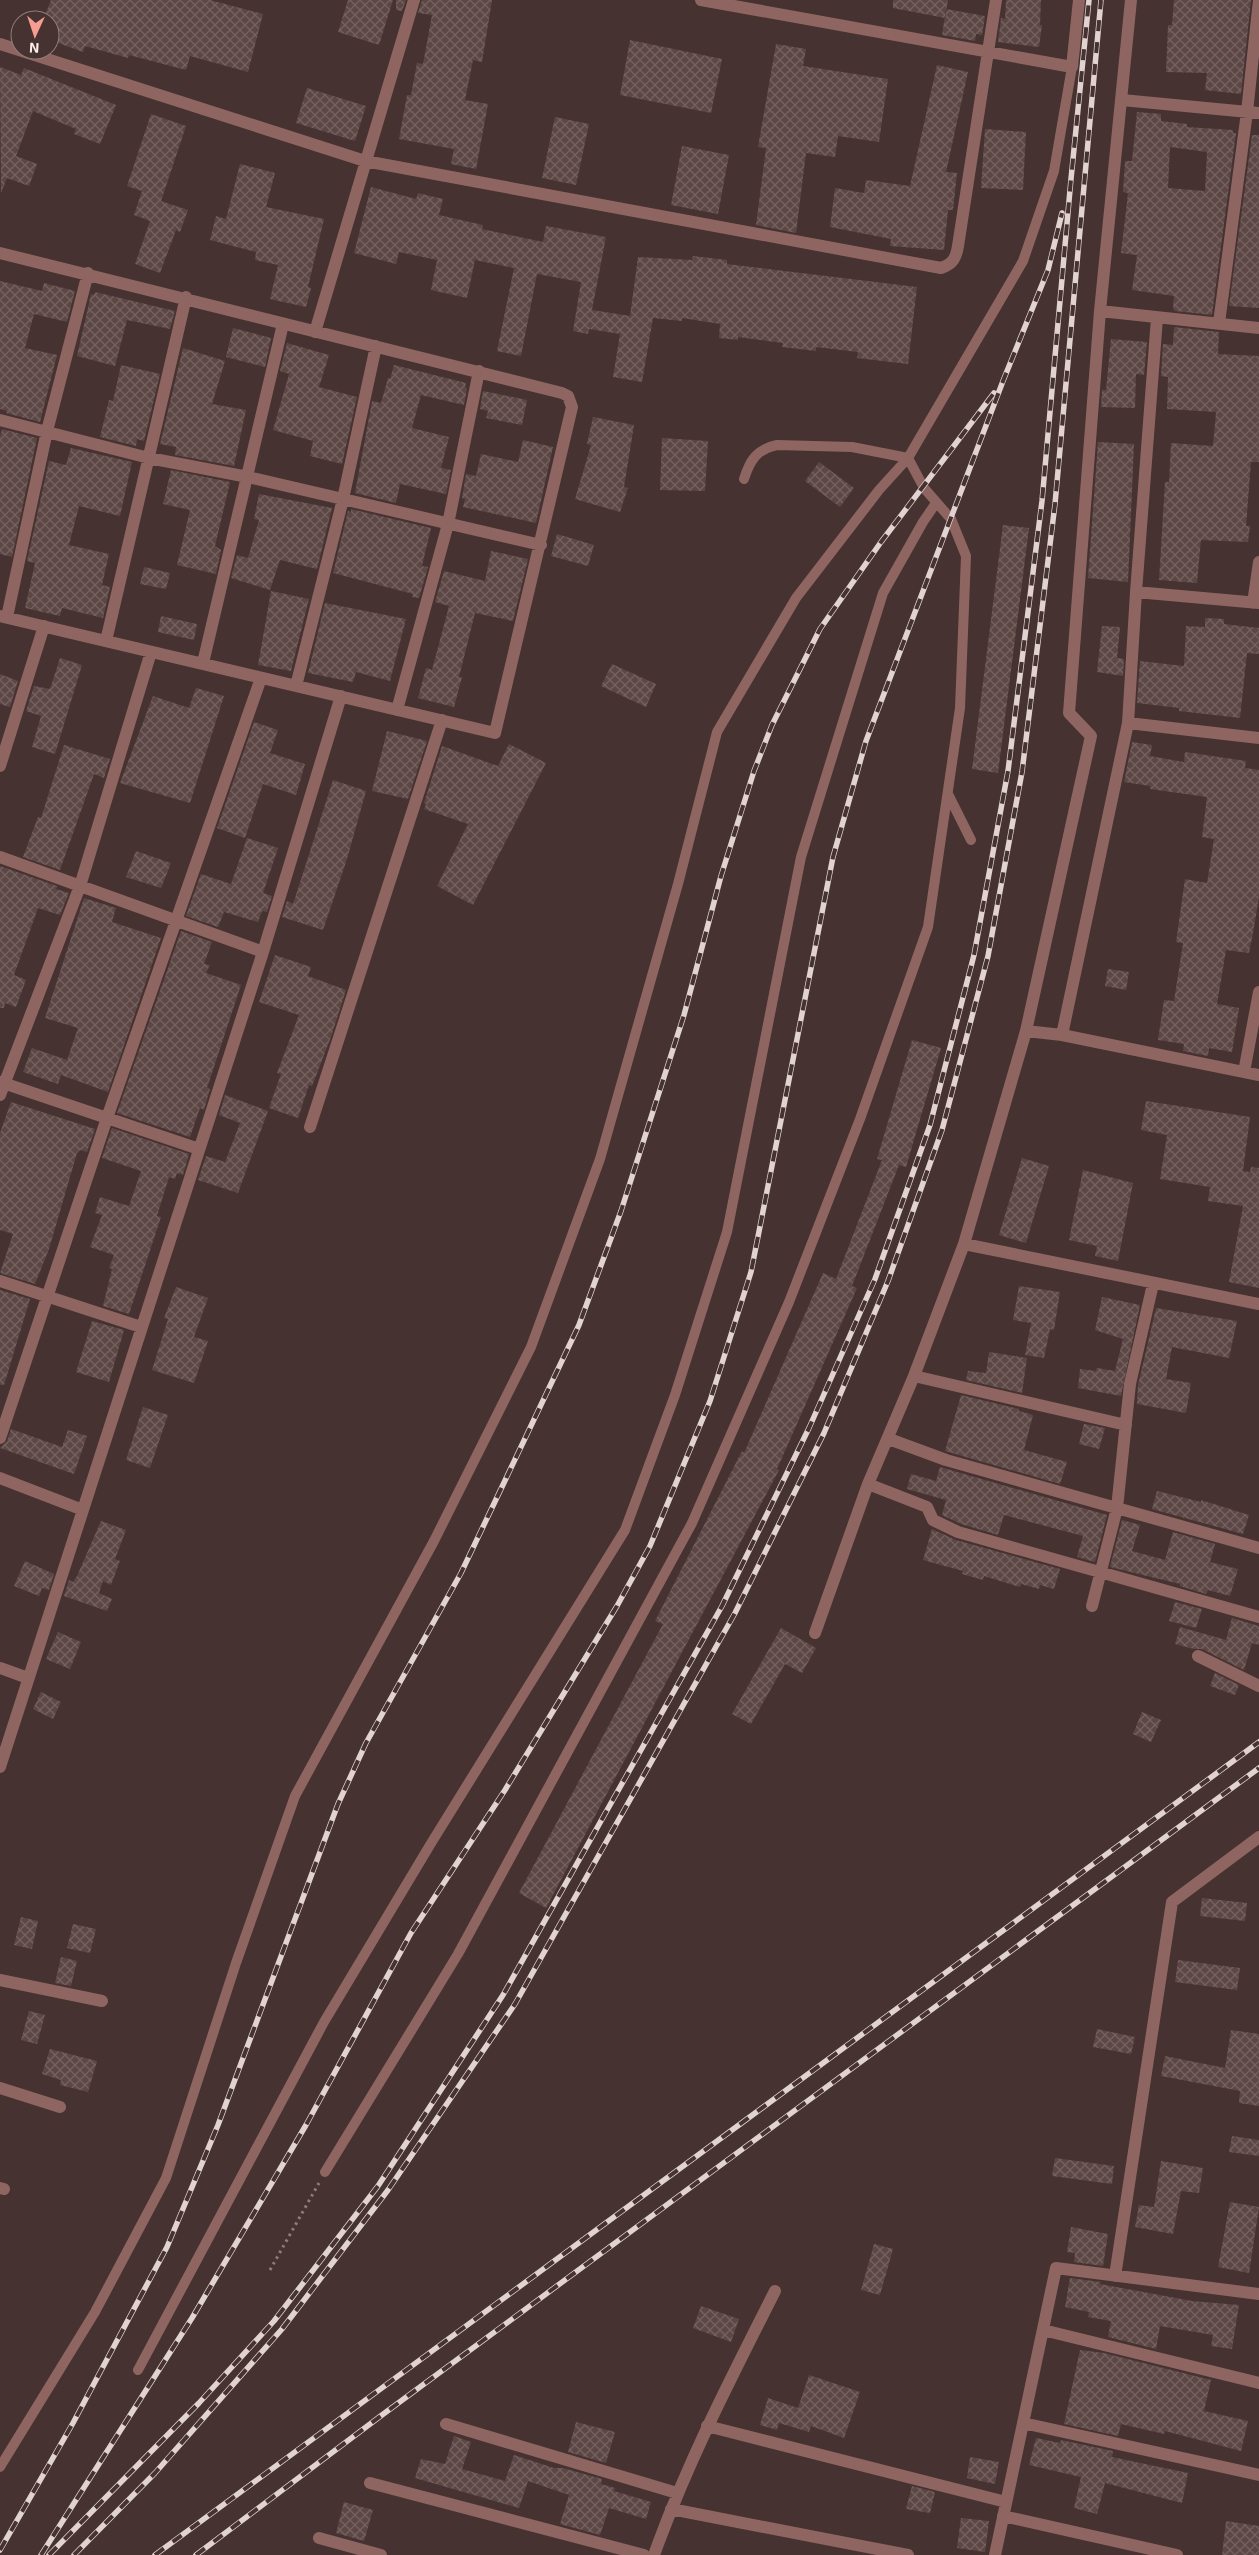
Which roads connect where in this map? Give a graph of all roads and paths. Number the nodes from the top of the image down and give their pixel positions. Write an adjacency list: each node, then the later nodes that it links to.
1 (414, 0): 12 (street)
2 (701, 0): 8 (street)
3 (996, 0): 8 (street)
4 (1079, 0): 9 (street)
5 (1131, 0): 10 (street)
6 (1258, 0): 11 (street)
7 (0, 44): 12 (street)
8 (987, 53): 9 (street); 12 (street)
9 (1072, 67): 27 (lane)
10 (1122, 100): 11 (street); 16 (street)
11 (1253, 113): 18 (street)
12 (365, 161): 21 (street)
13 (0, 253): 14 (street)
14 (88, 273): 15 (street); 25 (street)
15 (186, 297): 19 (street); 26 (street)
16 (1100, 311): 17 (street); 57 (street)
17 (1157, 318): 18 (street); 35 (street)
18 (1219, 323): 20 (street)
19 (283, 324): 21 (street); 28 (street)
20 (1259, 328)
21 (315, 332): 22 (street)
22 (376, 346): 23 (street); 30 (street)
23 (479, 371): 32 (street); 33 (street)
24 (0, 420): 25 (street)
25 (47, 431): 26 (street); 37 (street)
26 (149, 458): 28 (street); 39 (street)
27 (908, 458): 29 (lane); 31 (lane); 105 (lane)
28 (248, 477): 30 (street); 41 (street)
29 (744, 479)
30 (343, 500): 32 (street); 43 (street)
31 (936, 503): 50 (lane); 100 (lane)
32 (448, 524): 33 (street); 45 (street)
33 (541, 545): 46 (street)
34 (1259, 562): 36 (street)
35 (1136, 592): 36 (street); 47 (street)
36 (1256, 603)
37 (3, 616): 38 (street)
38 (44, 626): 39 (street); 49 (street)
39 (106, 641): 40 (street)
40 (151, 652): 41 (street); 53 (street)
41 (203, 663): 42 (street)
42 (261, 678): 43 (street); 54 (street)
43 (296, 686): 44 (street)
44 (341, 696): 45 (street); 55 (street)
45 (397, 710): 46 (street)
46 (442, 720): 63 (street)
47 (1128, 723): 48 (street); 58 (street)
48 (1259, 738)
49 (0, 766)
50 (948, 794): 51 (lane); 94 (lane)
51 (971, 840)
52 (0, 857): 53 (street)
53 (80, 886): 54 (street); 61 (street)
54 (177, 921): 55 (street); 62 (street)
55 (263, 952): 64 (street)
56 (1259, 992): 59 (street)
57 (1026, 1031): 58 (street); 65 (street)
58 (1062, 1035): 59 (street)
59 (1244, 1072): 60 (street)
60 (1259, 1075)
61 (1, 1087): 62 (street)
62 (107, 1118): 64 (street); 68 (street)
63 (310, 1127)
64 (199, 1149): 70 (street)
65 (964, 1244): 67 (street); 71 (street)
66 (0, 1281): 68 (street)
67 (1154, 1284): 69 (street); 72 (street)
68 (48, 1297): 70 (street); 73 (street)
69 (1259, 1304)
70 (141, 1327): 78 (street)
71 (914, 1376): 72 (street); 74 (street)
72 (1126, 1424): 77 (street)
73 (0, 1438)
74 (889, 1439): 76 (street); 77 (street)
75 (0, 1478): 78 (street)
76 (868, 1484): 80 (street); 83 (street)
77 (1117, 1508): 79 (street); 80 (street)
78 (83, 1510): 86 (street)
79 (1259, 1548)
80 (1101, 1573): 81 (street); 82 (street)
81 (1092, 1606)
82 (1259, 1618)
83 (814, 1633)
84 (1198, 1656): 87 (street)
85 (0, 1668): 86 (street)
86 (28, 1678): 88 (street)
87 (1259, 1686)
88 (0, 1766)
89 (1259, 1836): 96 (street)
90 (0, 1980): 91 (street)
91 (102, 2001)
92 (0, 2088): 93 (street)
93 (60, 2107)
94 (325, 2172): 95 (path)
95 (270, 2270)
96 (1115, 2276): 98 (street); 99 (street)
97 (775, 2291): 104 (street)
98 (1259, 2294)
99 (1042, 2330): 101 (street); 102 (street)
100 (138, 2370)
101 (1259, 2382)
102 (1022, 2423): 106 (street); 109 (street)
103 (446, 2424): 108 (street)
104 (707, 2426): 108 (street); 109 (street)
105 (0, 2468)
106 (1259, 2475)
107 (370, 2483): 114 (street)
108 (677, 2492): 110 (street)
109 (1006, 2502): 111 (street)
110 (671, 2509): 115 (street); 116 (street)
111 (1002, 2516): 117 (street); 118 (street)
112 (319, 2538): 113 (street)
113 (381, 2555)
114 (644, 2555)
115 (654, 2555)
116 (908, 2555)
117 (995, 2555)
118 (1177, 2555)

